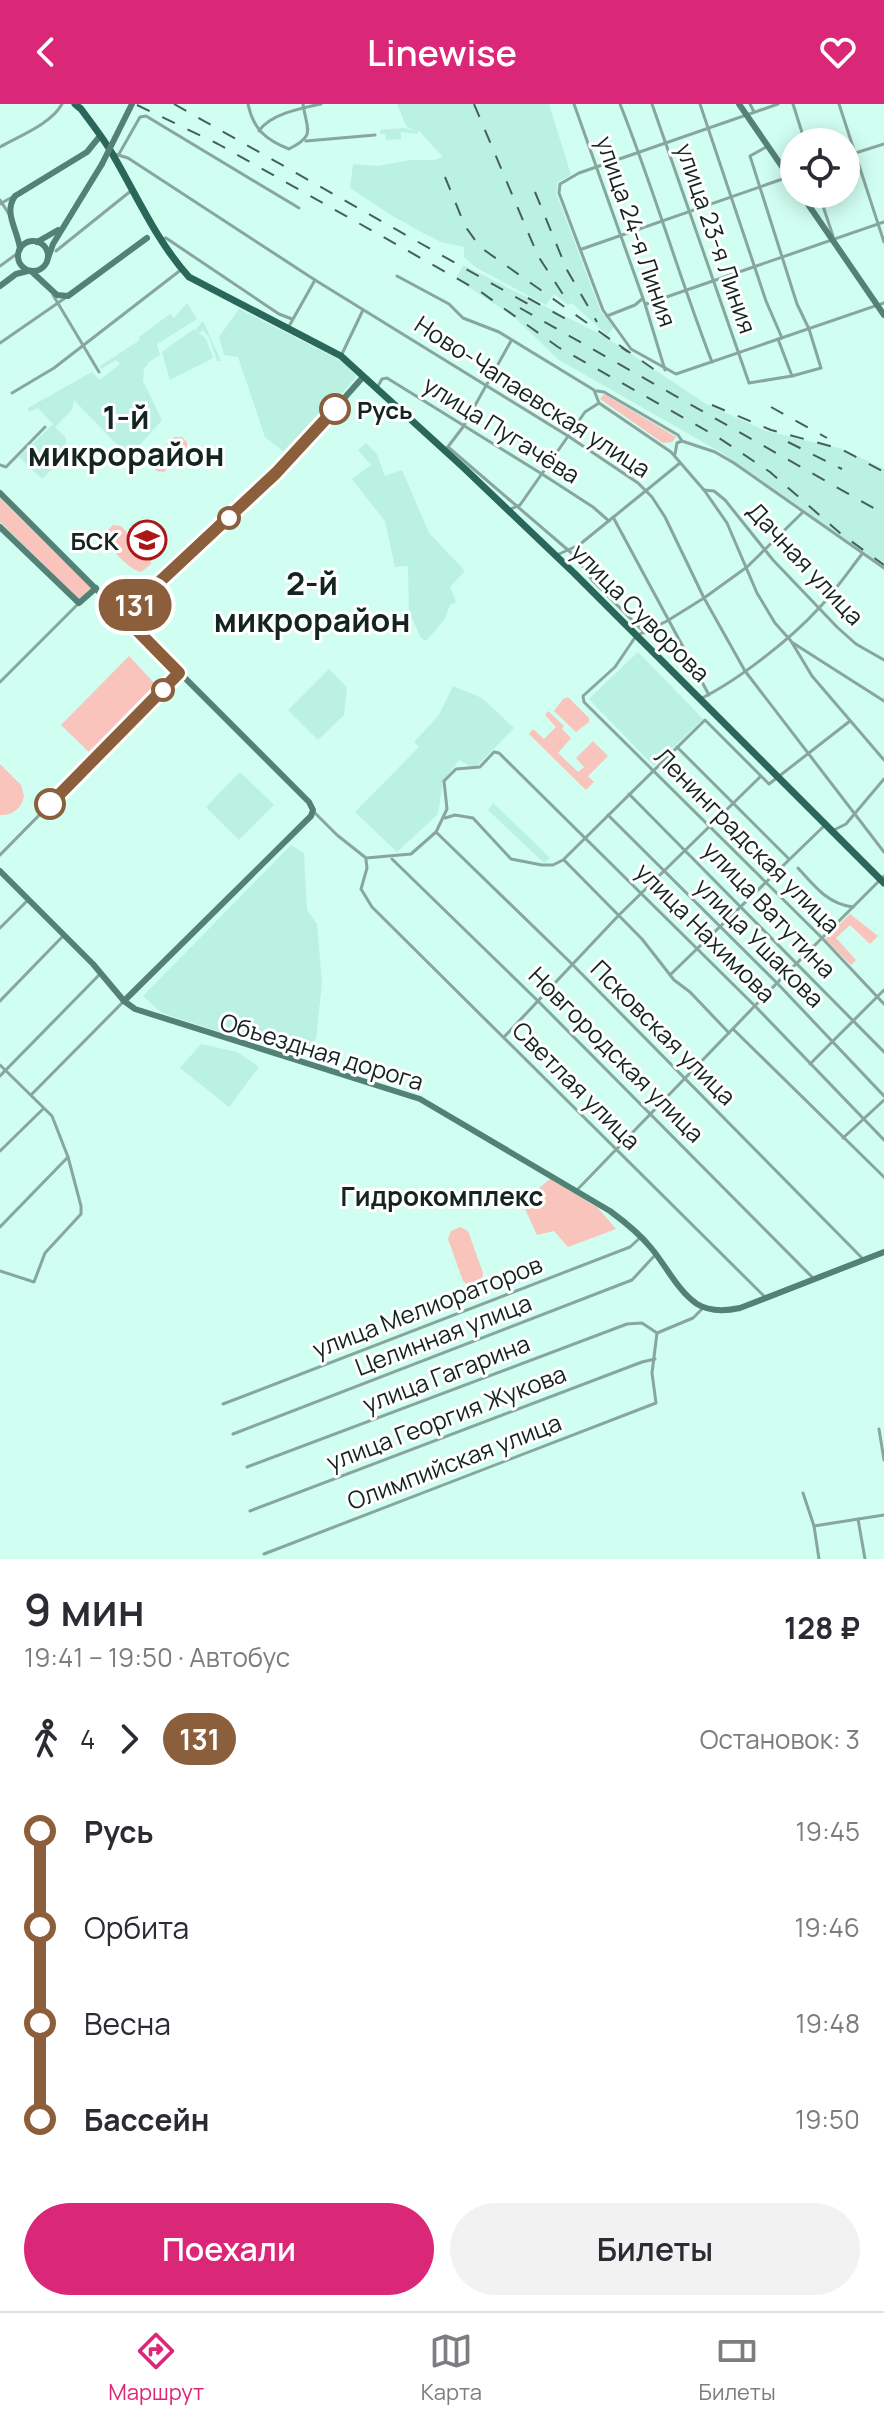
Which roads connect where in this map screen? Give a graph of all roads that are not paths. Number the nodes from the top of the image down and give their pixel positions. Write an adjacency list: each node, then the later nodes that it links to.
1 (62, 104): 27 (street)
2 (75, 104): 22 (main road)
3 (132, 104): 50 (main road, bridge)
4 (248, 104): 20 (street)
5 (321, 104): 15 (street)
6 (574, 104): 33 (street, улица 24-я Линия)
7 (620, 104): 30 (street)
8 (652, 104): 24 (street, улица 23-я Линия)
9 (700, 104): 17 (street)
10 (739, 104): 16 (main road)
11 (750, 104): 16 (street)
12 (778, 104): 16 (street)
13 (793, 104): 18 (street)
14 (839, 104): 19 (street)
15 (303, 106): 20 (street); 23 (street)
16 (750, 113): 17 (street); 26 (main road)
17 (708, 128): 24 (street); 39 (street)
18 (801, 128)
19 (847, 128)
20 (259, 131): 23 (street)
21 (375, 135): 23 (street)
22 (100, 136): 29 (main road); 31 (main road)
23 (306, 141)
24 (665, 142): 30 (street); 44 (street, улица 23-я Линия)
25 (884, 144): 28 (street)
26 (768, 146): 32 (main road); 36 (street)
27 (0, 147)
28 (860, 151)
29 (87, 152): 31 (main road); 38 (main road)
30 (638, 152): 33 (street); 47 (street)
31 (114, 153): 37 (main road); 41 (street); 69 (street, Ново-Чапаевская улица)
32 (780, 161)
33 (596, 167): 52 (street, улица 24-я Линия); 58 (street)
34 (860, 168): 49 (street)
35 (780, 180): 36 (street)
36 (760, 187): 39 (street); 61 (street)
37 (132, 190): 46 (main road); 59 (street)
38 (15, 196): 40 (street); 45 (main road)
39 (731, 197): 44 (street); 64 (street)
40 (1, 202): 45 (street)
41 (299, 208)
42 (811, 208): 55 (main road)
43 (824, 208): 55 (street)
44 (689, 212): 47 (street); 70 (street, улица 23-я Линия)
45 (9, 214): 51 (main road)
46 (150, 220): 53 (main road); 54 (main road)
47 (662, 221): 52 (street); 73 (street)
48 (884, 222): 49 (street)
49 (878, 224): 55 (street); 57 (street)
50 (64, 225): 56 (main road); 62 (main road)
51 (17, 232): 56 (main road); 60 (main road)
52 (621, 234): 58 (street); 76 (street, улица 24-я Линия)
53 (147, 238): 54 (main road); 75 (main road)
54 (162, 239): 65 (main road); 83 (street)
55 (833, 240): 61 (street); 79 (main road)
56 (35, 241): 60 (main road); 62 (main road)
57 (884, 242)
58 (581, 249): 82 (street)
59 (56, 251)
60 (19, 253): 63 (street); 66 (main road); 67 (main road)
61 (781, 257): 64 (street); 85 (street)
62 (48, 260): 66 (main road); 71 (main road)
63 (0, 266)
64 (754, 266): 70 (street); 86 (street)
65 (182, 269): 84 (main road, улица Суворова); 89 (street)
66 (29, 271): 67 (main road); 71 (main road)
67 (12, 276): 72 (main road)
68 (397, 276): 87 (street)
69 (315, 280): 80 (street, Ново-Чапаевская улица); 83 (street)
70 (713, 281): 73 (street); 90 (street, улица 23-я Линия)
71 (46, 284): 74 (main road)
72 (0, 286)
73 (684, 290): 78 (street); 92 (street)
74 (51, 291): 75 (main road); 77 (street)
75 (68, 296): 77 (street)
76 (642, 299): 78 (street, улица 24-я Линия); 82 (street)
77 (58, 304): 88 (street); 89 (street)
78 (645, 304): 93 (street, улица 24-я Линия)
79 (880, 304): 81 (main road); 85 (street)
80 (363, 310): 91 (street); 97 (street, Ново-Чапаевская улица)
81 (884, 315)
82 (607, 316): 93 (street)
83 (292, 319): 84 (street)
84 (288, 328): 91 (main road, улица Суворова)
85 (809, 329): 86 (street); 95 (street)
86 (780, 339): 90 (street); 95 (street)
87 (511, 341): 97 (street); 99 (street)
88 (0, 343)
89 (82, 346): 94 (street); 100 (street)
90 (738, 354): 92 (street); 95 (street, улица 23-я Линия)
91 (341, 356): 96 (main road, улица Суворова)
92 (712, 362): 93 (street)
93 (665, 370)
94 (99, 372)
95 (792, 376)
96 (363, 377): 98 (main road, улица Суворова); 130 (main road)
97 (486, 386): 103 (street); 104 (street, Ново-Чапаевская улица)
98 (376, 389): 103 (street, улица Пугачёва); 107 (main road, улица Суворова)
99 (594, 390): 101 (street); 105 (street)
100 (12, 393)
101 (599, 403): 104 (street); 106 (street)
102 (45, 427): 110 (street)
103 (463, 427): 107 (street); 111 (street, улица Пугачёва)
104 (568, 436): 111 (street); 113 (street, Ново-Чапаевская улица)
105 (679, 442): 106 (street); 108 (street); 116 (street)
106 (663, 446): 108 (street)
107 (447, 449): 115 (main road, улица Суворова)
108 (675, 456): 109 (street)
109 (681, 462): 112 (street); 113 (street)
110 (0, 465)
111 (542, 474): 115 (street); 118 (street, улица Пугачёва)
112 (704, 490): 121 (street, Дачная улица); 124 (street)
113 (646, 491): 117 (street); 127 (street, Ново-Чапаевская улица)
114 (0, 493): 126 (main road)
115 (512, 508): 120 (street); 123 (main road, улица Суворова)
116 (802, 513): 121 (street); 122 (street)
117 (613, 517): 118 (street); 131 (street)
118 (609, 521): 120 (street)
119 (0, 527): 128 (main road)
120 (567, 550): 123 (street); 132 (street)
121 (765, 551): 124 (street); 129 (street, Дачная улица)
122 (862, 554): 125 (street); 129 (street)
123 (555, 555): 132 (main road, улица Суворова)
124 (747, 567): 127 (street); 133 (street)
125 (884, 568)
126 (96, 588): 128 (main road); 130 (main road)
127 (704, 598): 131 (street); 136 (street, Ново-Чапаевская улица)
128 (79, 603): 138 (street)
129 (818, 609): 133 (street); 135 (street, Дачная улица)
130 (123, 616): 137 (main road)
131 (667, 621): 132 (street); 139 (street)
132 (640, 634): 140 (main road, улица Суворова); 146 (street, Ленинградская улица)
133 (787, 636): 134 (street); 136 (street)
134 (791, 641): 141 (street); 142 (street)
135 (884, 660)
136 (745, 671): 139 (street); 144 (street, Ново-Чапаевская улица)
137 (179, 673): 152 (main road); 163 (street)
138 (0, 682)
139 (709, 695): 140 (street)
140 (700, 699): 148 (main road, улица Суворова)
141 (884, 701)
142 (850, 721): 144 (street); 145 (street)
143 (677, 747): 146 (street); 147 (street); 151 (street)
144 (807, 753): 148 (street); 154 (street, Ново-Чапаевская улица)
145 (884, 760)
146 (653, 771): 150 (street); 157 (street, Ленинградская улица)
147 (761, 776): 148 (street); 151 (street)
148 (777, 777): 156 (main road, улица Суворова)
149 (884, 779): 154 (street)
150 (629, 794): 153 (street); 161 (street, улица Ватутина)
151 (733, 803): 157 (street); 166 (street)
152 (313, 810): 165 (street); 191 (main road)
153 (608, 815): 160 (street); 170 (street, улица Ушакова)
154 (854, 815): 158 (street); 162 (street, Ново-Чапаевская улица)
155 (444, 818): 159 (street); 160 (street, улица Нахимова); 167 (street)
156 (825, 824): 158 (main road, улица Суворова); 166 (street)
157 (709, 826): 161 (street); 172 (street, Ленинградская улица)
158 (832, 831): 171 (main road, улица Суворова)
159 (436, 832): 164 (street); 184 (street, Псковская улица)
160 (586, 838): 167 (street); 173 (street, улица Нахимова)
161 (686, 849): 170 (street); 175 (street, улица Ватутина)
162 (884, 852)
163 (0, 855)
164 (391, 857): 165 (street); 192 (street, Новгородская улица)
165 (366, 858): 197 (street, Светлая улица)
166 (789, 859): 172 (street)
167 (563, 860): 177 (street)
168 (798, 868): 176 (street)
169 (0, 871): 174 (main road, Объездная дорога)
170 (664, 871): 173 (street); 178 (street, улица Ушакова)
171 (883, 880): 176 (street)
172 (765, 882): 175 (street); 181 (street, Ленинградская улица)
173 (641, 893): 177 (street); 182 (street, улица Нахимова)
174 (29, 899): 179 (street); 180 (main road, Объездная дорога)
175 (740, 905): 178 (street); 183 (street, улица Ватутина)
176 (853, 907): 181 (street)
177 (618, 916): 184 (street); 186 (street)
178 (719, 927): 182 (street); 187 (street, улица Ушакова)
179 (0, 928)
180 (65, 935): 185 (main road, Объездная дорога); 190 (street)
181 (822, 938): 183 (street); 189 (street, Ленинградская улица)
182 (698, 949): 186 (street); 194 (street, улица Нахимова)
183 (798, 962): 187 (street); 195 (street, улица Ватутина)
184 (572, 965): 192 (street); 204 (street, Псковская улица)
185 (101, 973): 191 (main road, Объездная дорога); 202 (street)
186 (671, 974): 196 (street)
187 (777, 983): 194 (street); 198 (street, улица Ушакова)
188 (884, 990): 189 (street)
189 (877, 997): 193 (street, Ленинградская улица); 195 (street)
190 (0, 1001)
191 (124, 1001): 205 (street); 218 (main road, Объездная дорога)
192 (538, 1001): 197 (street); 208 (street, Новгородская улица)
193 (884, 1004)
194 (755, 1006): 196 (street); 200 (street, улица Нахимова)
195 (853, 1021): 198 (street); 199 (street, улица Ватутина)
196 (731, 1031): 204 (street); 210 (street)
197 (505, 1036): 214 (street, Светлая улица)
198 (832, 1042): 200 (street); 206 (street, улица Ушакова)
199 (884, 1052)
200 (810, 1064): 209 (street, улица Нахимова)
201 (0, 1065): 202 (street)
202 (5, 1071): 203 (street); 205 (street)
203 (0, 1076)
204 (685, 1079): 208 (street); 223 (street, Псковская улица)
205 (31, 1095): 207 (street)
206 (884, 1098): 209 (street)
207 (44, 1108): 213 (street); 216 (street)
208 (651, 1114): 214 (street); 225 (street, Новгородская улица)
209 (864, 1120): 210 (street); 211 (street, улица Нахимова)
210 (843, 1138): 217 (street)
211 (884, 1140)
212 (0, 1141): 213 (street)
213 (7, 1144): 215 (street)
214 (616, 1150): 218 (street); 226 (street, Светлая улица)
215 (0, 1151)
216 (68, 1157): 219 (street); 224 (street)
217 (884, 1177)
218 (576, 1191): 220 (main road, Объездная дорога)
219 (0, 1227)
220 (641, 1237): 222 (main road, Объездная дорога); 230 (street, улица Мелиораторов)
221 (884, 1252): 223 (main road)
222 (656, 1254): 227 (main road, Объездная дорога); 232 (street, Целинная улица)
223 (864, 1260): 225 (main road)
224 (0, 1271)
225 (814, 1279): 226 (main road)
226 (767, 1299): 227 (main road)
227 (704, 1307): 228 (street)
228 (657, 1333): 229 (street); 234 (street, улица Гагарина)
229 (655, 1359): 236 (street, улица Георгия Жукова); 240 (street, Олимпийская улица)
230 (223, 1404)
231 (879, 1429): 233 (street)
232 (233, 1434)
233 (884, 1460)
234 (247, 1467)
235 (803, 1493): 239 (street)
236 (250, 1511)
237 (884, 1515): 238 (street)
238 (858, 1519): 239 (street); 242 (street)
239 (814, 1526): 241 (street)
240 (264, 1554)
241 (819, 1559)
242 (865, 1559)

